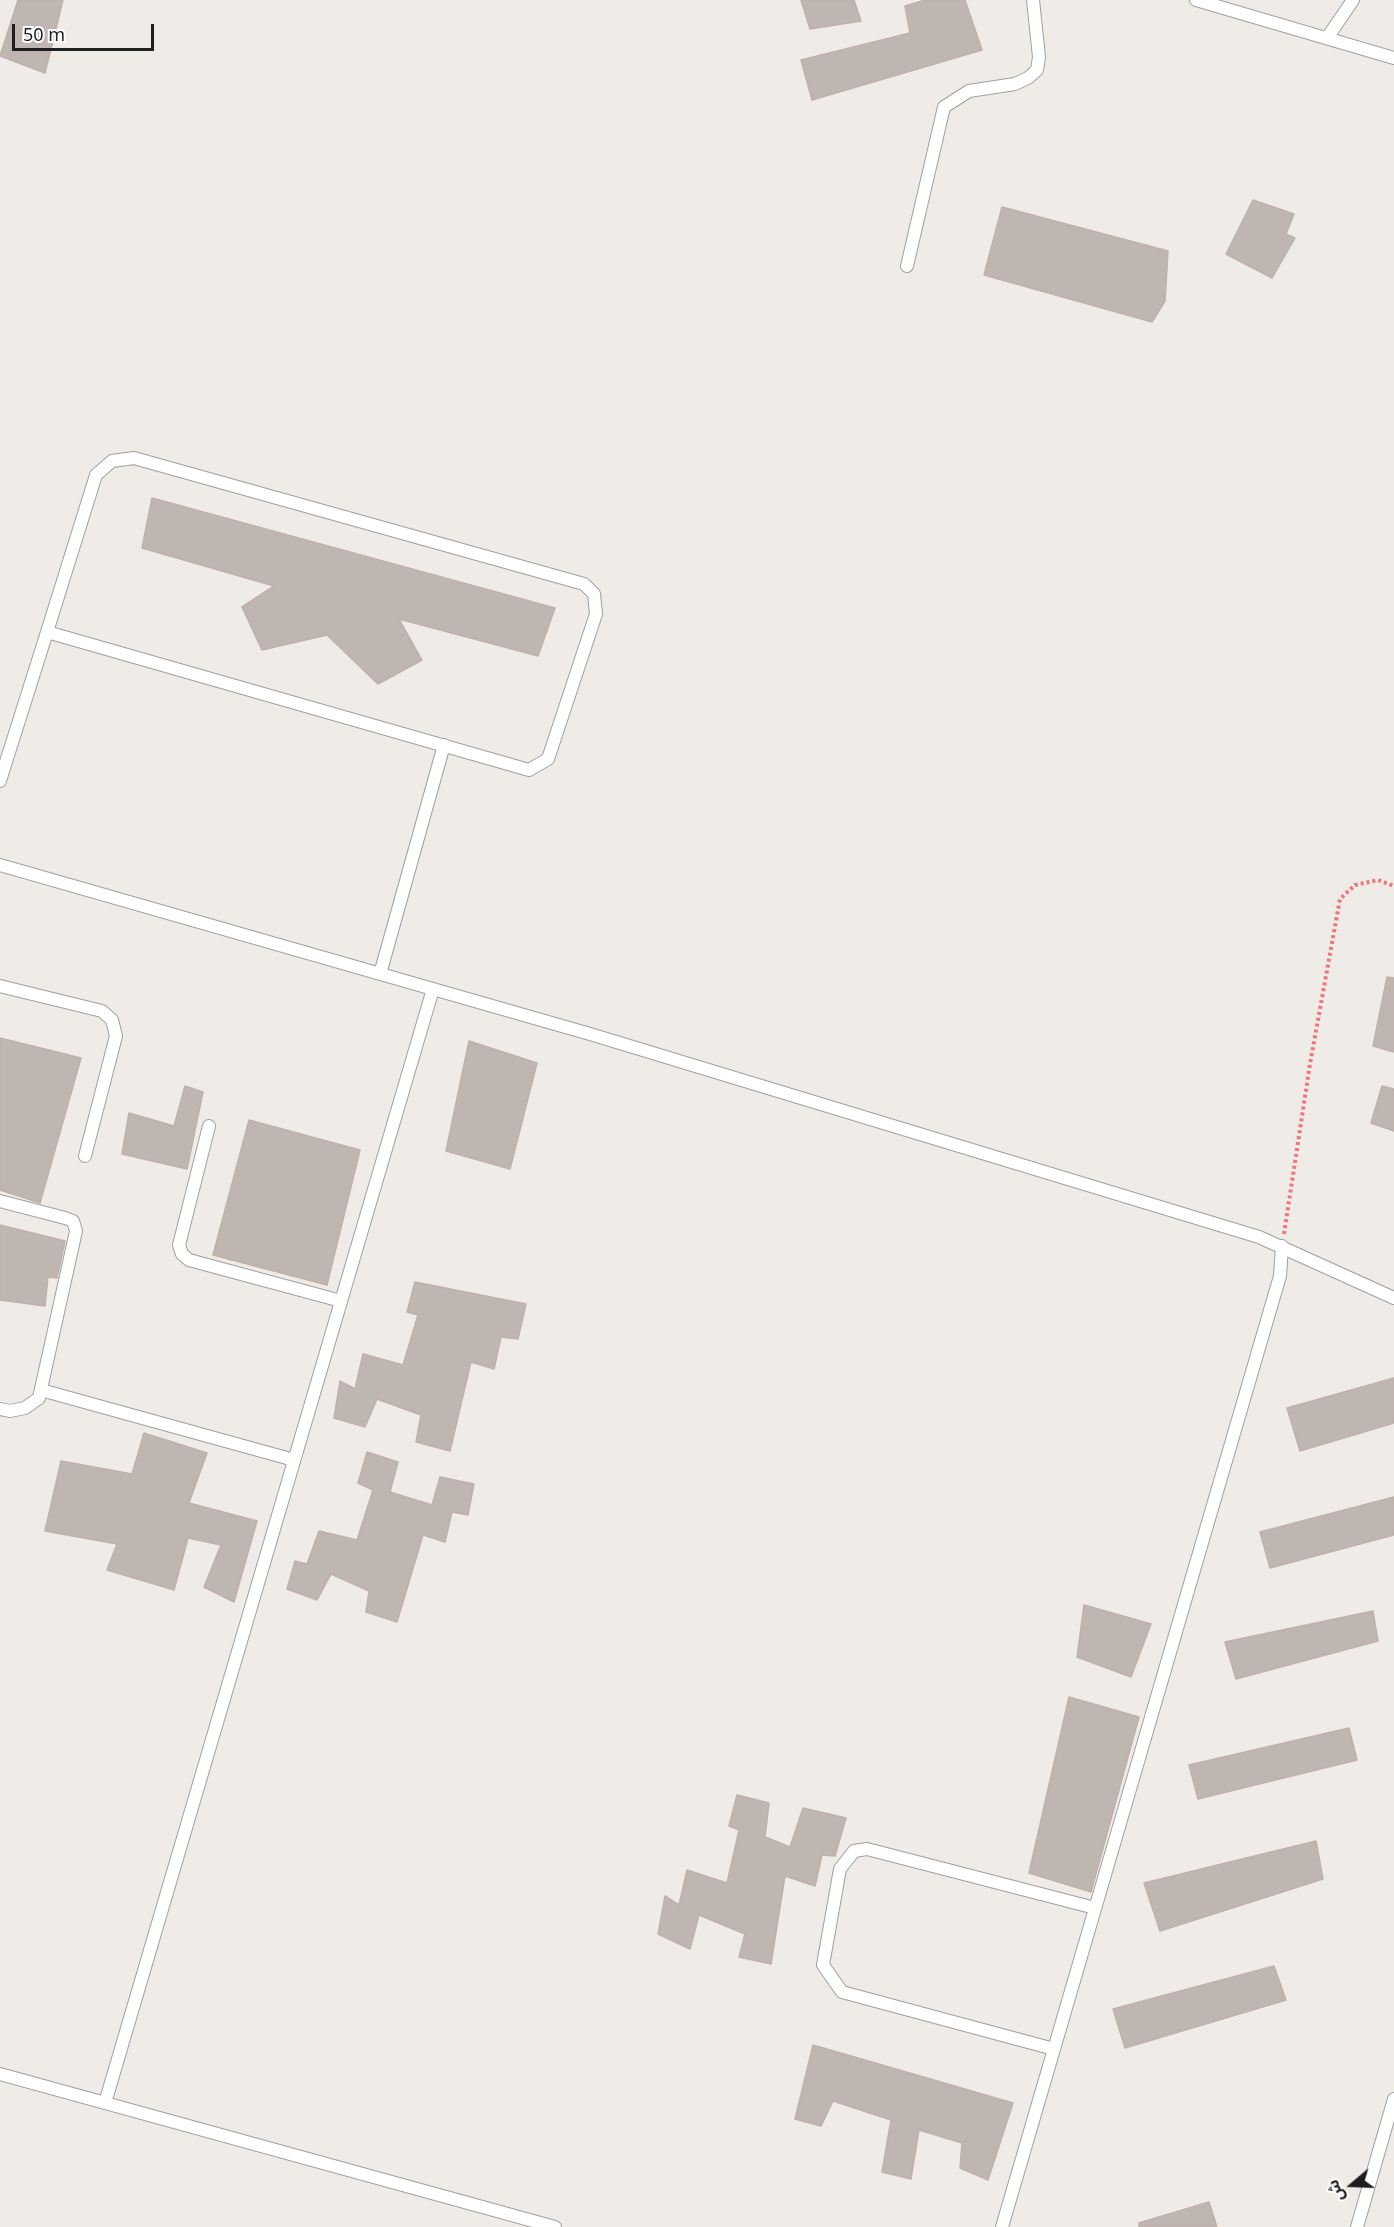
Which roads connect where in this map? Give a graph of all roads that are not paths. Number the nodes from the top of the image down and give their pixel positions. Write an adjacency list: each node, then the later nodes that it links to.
1 (1034, 0): 6 (lane)
2 (1197, 0): 4 (lane)
3 (1353, 0): 4 (lane)
4 (1327, 38): 5 (lane)
5 (1394, 58)
6 (907, 266)
7 (46, 632): 8 (lane); 8 (lane); 9 (lane)
8 (444, 745): 11 (lane)
9 (0, 781)
10 (0, 865): 11 (lane)
11 (380, 974): 13 (lane)
12 (0, 986): 15 (lane)
13 (433, 989): 17 (lane); 19 (lane)
14 (209, 1126): 19 (lane)
15 (85, 1156)
16 (0, 1201): 20 (lane)
17 (1282, 1246): 18 (lane); 23 (lane)
18 (1394, 1298)
19 (341, 1301): 22 (lane)
20 (41, 1390): 21 (lane); 22 (lane)
21 (0, 1409)
22 (294, 1460): 27 (lane)
23 (1095, 1908): 24 (lane); 24 (lane)
24 (1054, 2049): 29 (lane)
25 (0, 2074): 27 (lane)
26 (1394, 2099): 30 (lane)
27 (105, 2103): 28 (lane)
28 (555, 2227)
29 (1002, 2227)
30 (1358, 2227)

